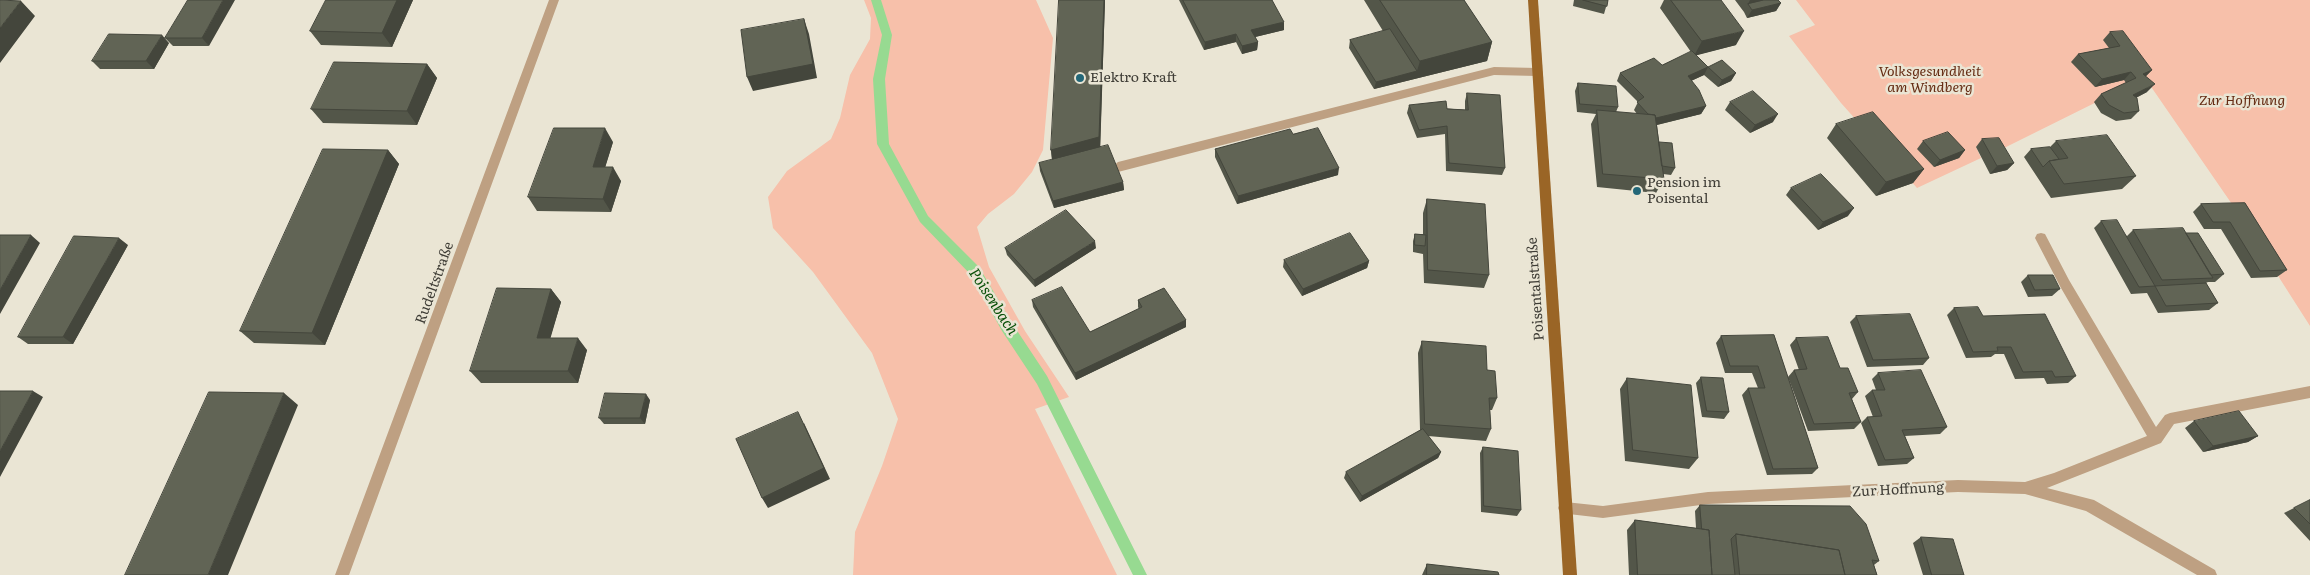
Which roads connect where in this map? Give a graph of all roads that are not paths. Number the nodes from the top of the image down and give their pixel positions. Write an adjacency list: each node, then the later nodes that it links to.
1 (554, 0): 10 (street, Rudeltstraße)
2 (1533, 0): 3 (main road, Poisentalstraße)
3 (1537, 72): 4 (street); 9 (main road, Poisentalstraße)
4 (1118, 166)
5 (2041, 238): 7 (street)
6 (2310, 392): 7 (street)
7 (2156, 439): 8 (street)
8 (2026, 488): 9 (street, Zur Hoffnung); 12 (street, Zur Hoffnung)
9 (1565, 508): 11 (main road, Poisentalstraße)
10 (342, 575)
11 (1570, 575)
12 (2210, 575)

